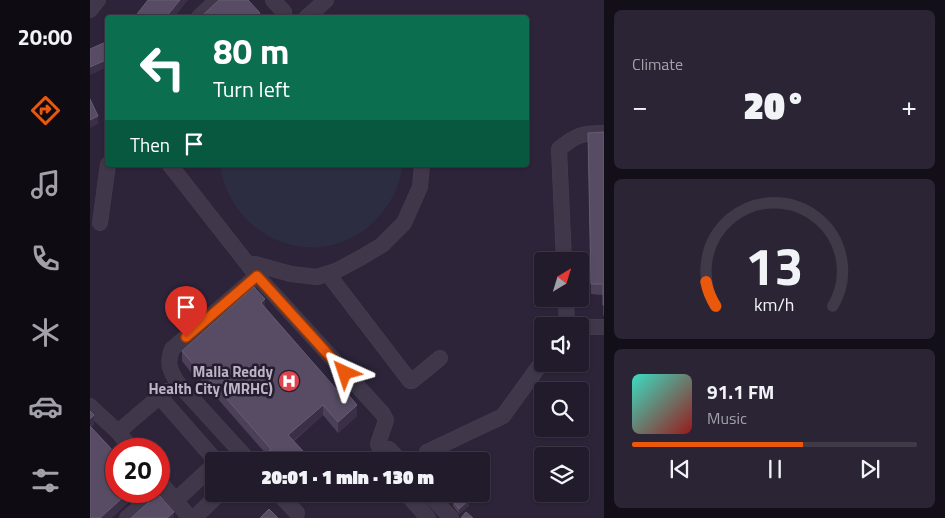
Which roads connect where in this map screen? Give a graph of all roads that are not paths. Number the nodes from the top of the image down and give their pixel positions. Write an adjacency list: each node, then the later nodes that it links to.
1 (98, 0): 5 (street)
2 (217, 0): 6 (street)
3 (273, 0): 7 (street)
4 (326, 0): 8 (street)
5 (90, 10)
6 (201, 15)
7 (285, 15)
8 (309, 15)
9 (604, 134): 14 (street)
10 (108, 167): 13 (street)
11 (172, 167): 15 (street)
12 (422, 167): 16 (street)
13 (100, 223)
14 (564, 252)
15 (253, 271): 16 (street); 21 (street); 26 (street)
16 (328, 274): 19 (street)
17 (589, 327): 18 (street)
18 (604, 327)
19 (440, 358)
20 (535, 372): 29 (street)
21 (177, 382): 22 (street); 28 (street)
22 (160, 397): 24 (street); 27 (street)
23 (90, 406): 24 (street)
24 (118, 432): 25 (street)
25 (123, 438)
26 (381, 450)
27 (208, 452)
28 (241, 452)
29 (427, 452)
30 (205, 473): 32 (street)
31 (170, 493): 32 (street)
32 (176, 500): 40 (street)
33 (210, 502): 40 (street)
34 (287, 502): 38 (street)
35 (414, 502): 41 (street)
36 (437, 502): 42 (street)
37 (142, 503): 39 (street)
38 (297, 513)
39 (127, 518)
40 (192, 518)
41 (428, 518)
42 (452, 518)

